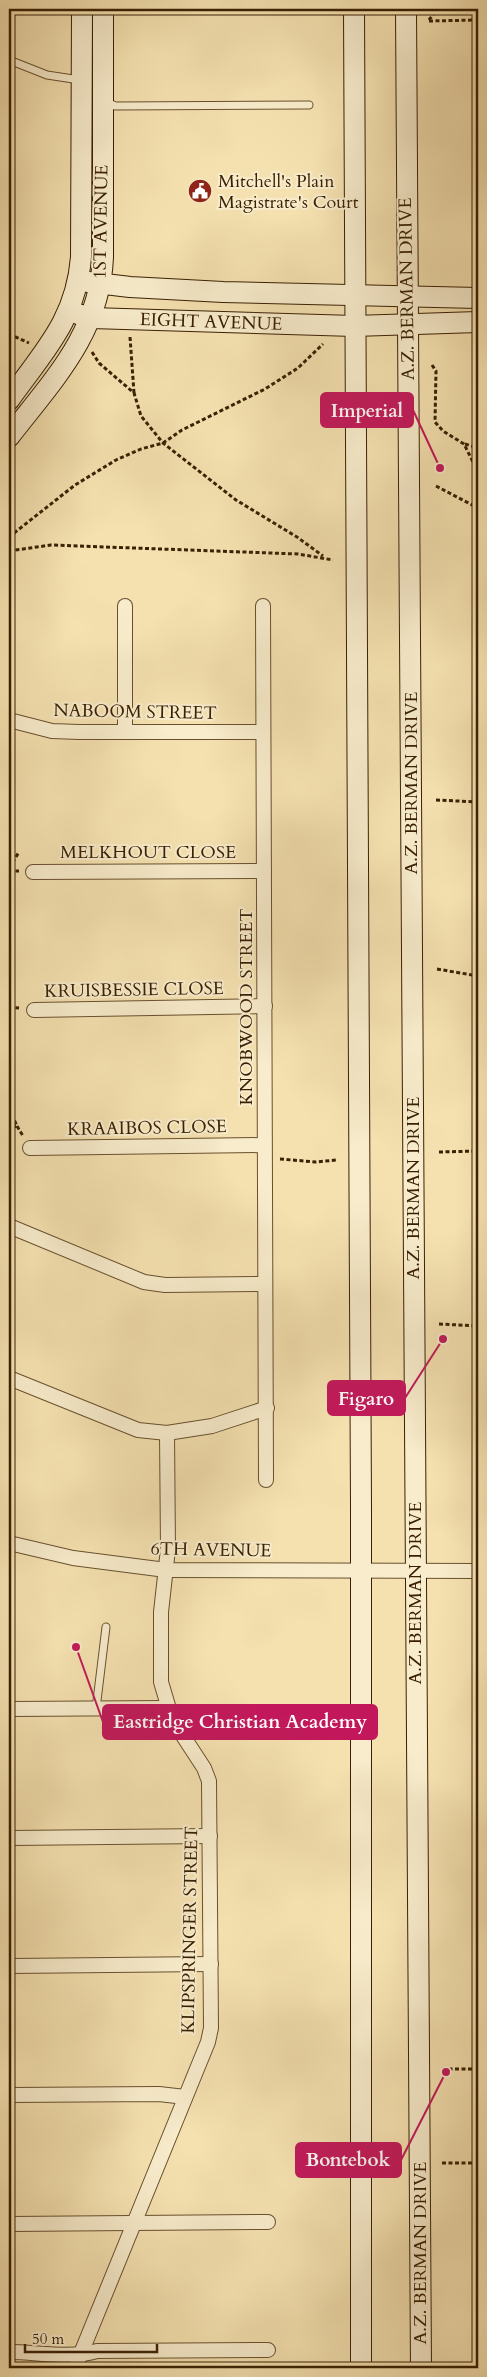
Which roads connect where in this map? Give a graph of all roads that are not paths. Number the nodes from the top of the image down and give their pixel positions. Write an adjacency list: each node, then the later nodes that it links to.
1 (82, 9): 6 (main road, 1ST AVENUE)
2 (103, 9): 6 (main road, 1ST AVENUE)
3 (354, 9): 10 (main road)
4 (406, 9): 11 (main road, A.Z. BERMAN DRIVE)
5 (9, 60): 6 (lane)
6 (92, 90): 7 (lane); 8 (main road, 1ST AVENUE); 9 (main road, 1ST AVENUE)
7 (310, 105)
8 (79, 280): 9 (main road, EIGHT AVENUE); 13 (main road, 1ST AVENUE)
9 (100, 283): 10 (main road, EIGHT AVENUE); 14 (main road, 1ST AVENUE)
10 (353, 294): 11 (main road, EIGHT AVENUE); 17 (main road)
11 (406, 295): 12 (main road, EIGHT AVENUE); 16 (main road, A.Z. BERMAN DRIVE)
12 (478, 298)
13 (70, 312): 14 (main road, EIGHT AVENUE); 18 (main road, 1ST AVENUE)
14 (91, 318): 17 (main road, EIGHT AVENUE); 19 (main road, 1ST AVENUE)
15 (478, 322): 16 (main road, EIGHT AVENUE)
16 (407, 324): 17 (main road, EIGHT AVENUE); 41 (main road, A.Z. BERMAN DRIVE)
17 (354, 326): 39 (main road)
18 (9, 400)
19 (9, 437)
20 (125, 606): 23 (street)
21 (263, 606): 24 (street, KNOBWOOD STREET)
22 (9, 720): 23 (street, NABOOM STREET)
23 (125, 732): 24 (street, NABOOM STREET)
24 (263, 732): 25 (street, KNOBWOOD STREET)
25 (264, 871): 26 (street, MELKHOUT CLOSE); 27 (street, KNOBWOOD STREET)
26 (33, 872)
27 (265, 1006): 28 (street, KRUISBESSIE CLOSE); 30 (street, KNOBWOOD STREET)
28 (34, 1010)
29 (30, 1148): 30 (street, KRAAIBOS CLOSE)
30 (265, 1152): 32 (street, KNOBWOOD STREET)
31 (9, 1226): 32 (street)
32 (265, 1284): 34 (street, KNOBWOOD STREET)
33 (9, 1378): 35 (street)
34 (267, 1408): 35 (street); 36 (street, KNOBWOOD STREET)
35 (167, 1433): 38 (street, KLIPSPRINGER STREET)
36 (266, 1480)
37 (9, 1543): 38 (street, 6TH AVENUE)
38 (166, 1570): 39 (street, 6TH AVENUE); 43 (street, KLIPSPRINGER STREET)
39 (360, 1571): 41 (street, 6TH AVENUE); 58 (main road)
40 (478, 1571): 41 (street, 6TH AVENUE)
41 (416, 1572): 59 (main road, A.Z. BERMAN DRIVE)
42 (106, 1627): 45 (lane)
43 (168, 1708): 45 (street); 46 (street, KLIPSPRINGER STREET)
44 (9, 1709): 45 (street)
45 (96, 1709)
46 (210, 1836): 47 (street); 48 (street, KLIPSPRINGER STREET)
47 (9, 1838)
48 (210, 1964): 49 (street); 51 (street, KLIPSPRINGER STREET)
49 (9, 1966)
50 (9, 2095): 51 (street)
51 (185, 2097): 52 (street, KLIPSPRINGER STREET)
52 (134, 2222): 53 (street); 54 (street); 57 (street, KLIPSPRINGER STREET)
53 (268, 2222)
54 (9, 2224)
55 (268, 2350): 57 (street)
56 (9, 2352): 57 (street)
57 (78, 2362)
58 (361, 2368)
59 (421, 2368)

